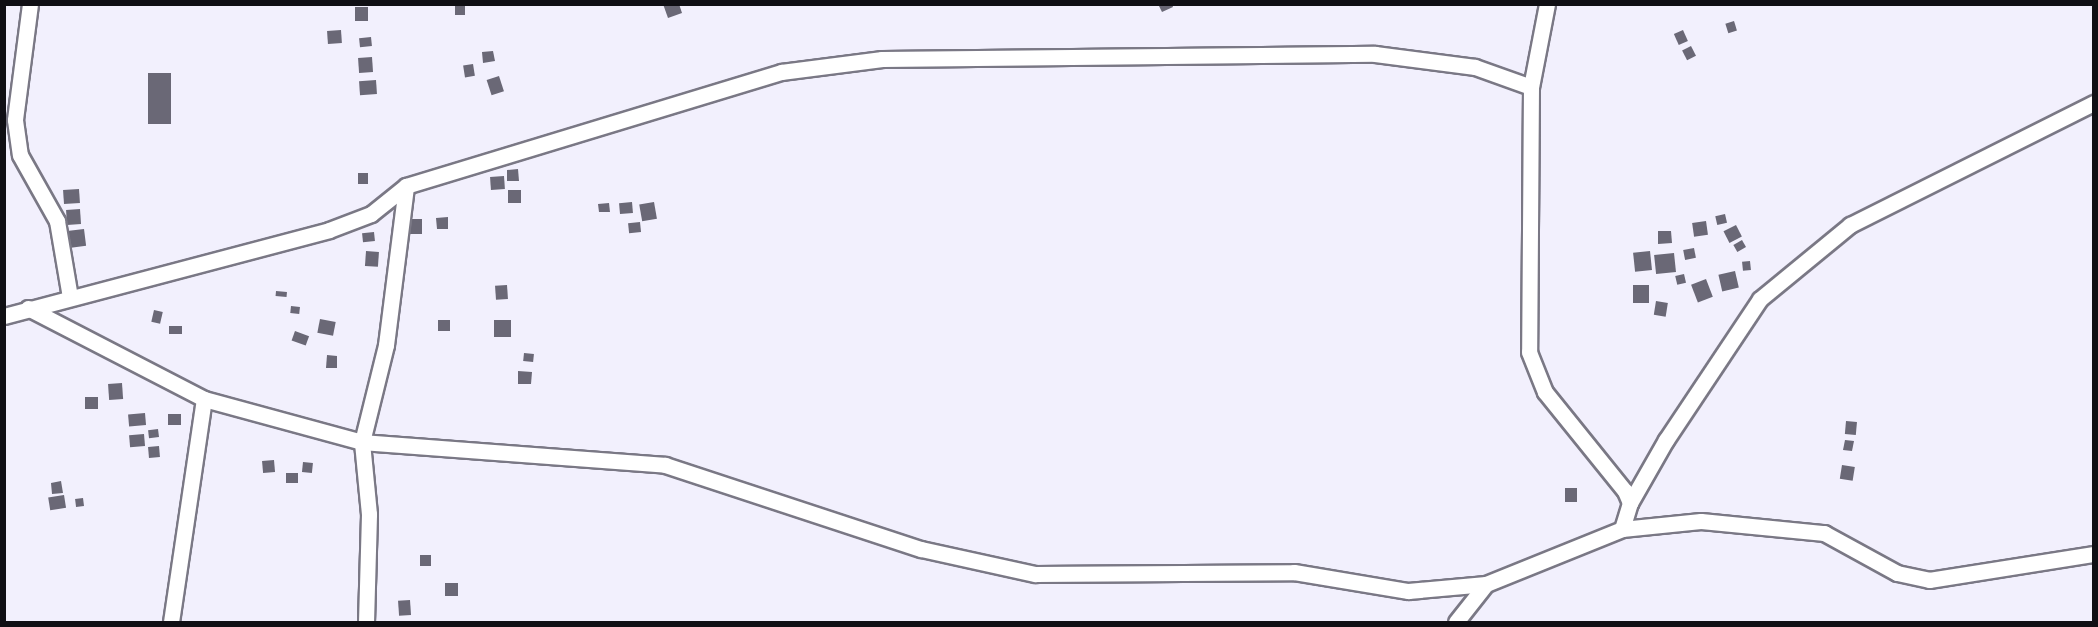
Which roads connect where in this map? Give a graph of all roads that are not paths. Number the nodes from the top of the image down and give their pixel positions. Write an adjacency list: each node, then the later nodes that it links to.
1 (30, 4): 6 (street)
2 (1547, 4): 3 (street)
3 (1531, 87): 5 (street); 11 (street)
4 (2094, 103): 11 (street)
5 (406, 186): 6 (street); 10 (street)
6 (69, 297): 7 (street)
7 (28, 308): 8 (street); 9 (street)
8 (4, 316)
9 (204, 399): 10 (street); 15 (street)
10 (362, 442): 14 (street); 16 (street)
11 (1630, 503): 12 (street)
12 (1622, 529): 13 (street); 14 (street)
13 (2094, 554)
14 (1486, 584): 17 (street)
15 (171, 622)
16 (366, 622)
17 (1456, 622)

